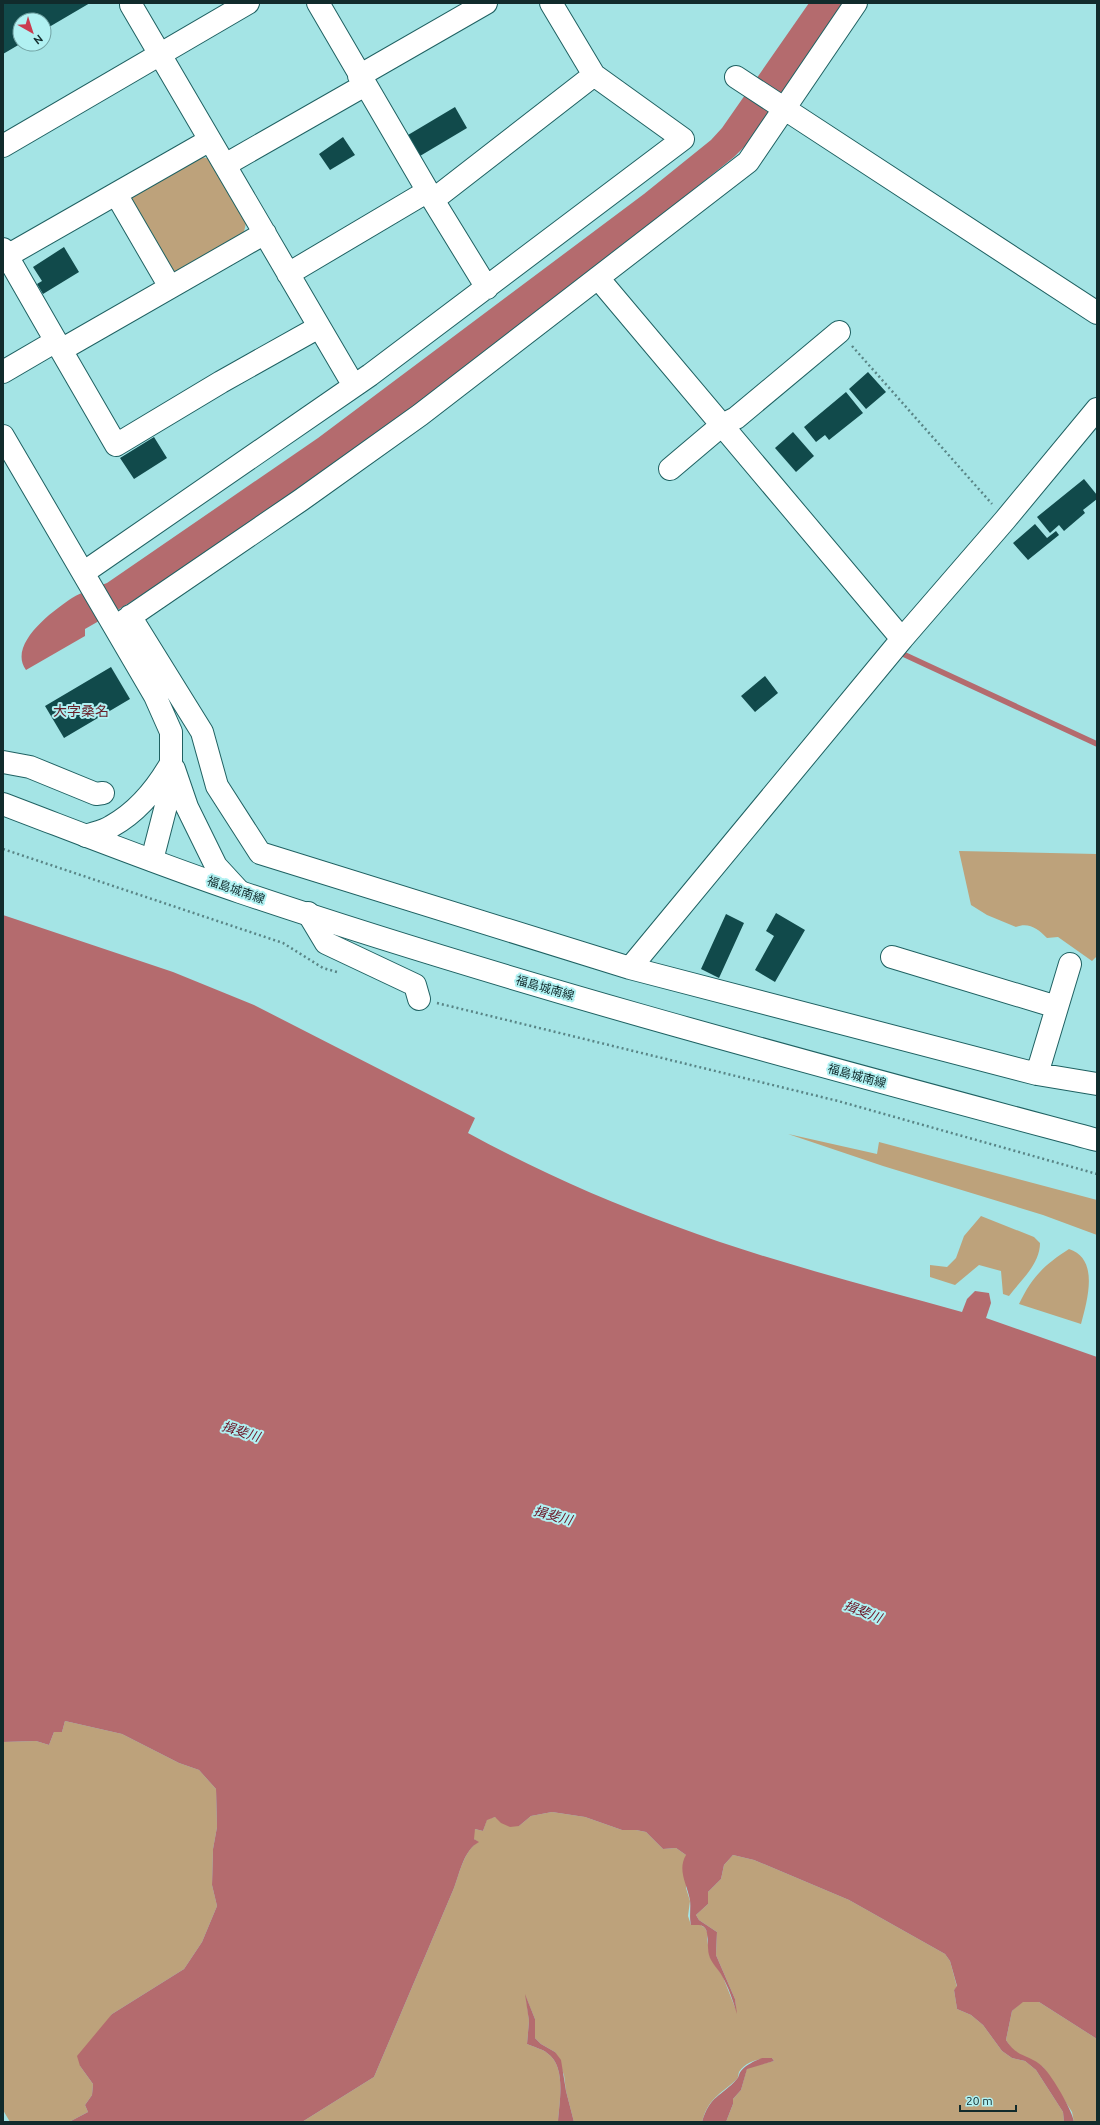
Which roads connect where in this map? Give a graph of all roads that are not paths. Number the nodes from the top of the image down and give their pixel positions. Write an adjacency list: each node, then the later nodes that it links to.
1 (248, 3): 7 (street)
2 (318, 3): 10 (street)
3 (486, 3): 10 (street)
4 (551, 3): 8 (street)
5 (856, 3): 11 (street)
6 (131, 5): 7 (street)
7 (160, 54): 12 (street); 13 (street)
8 (594, 75): 16 (street); 22 (street)
9 (736, 77): 11 (street)
10 (362, 81): 14 (street); 16 (street)
11 (783, 108): 20 (street); 23 (street)
12 (210, 140): 14 (street); 15 (street)
13 (3, 146)
14 (225, 165): 17 (street)
15 (116, 194): 18 (street); 21 (street)
16 (430, 195): 19 (street); 22 (street)
17 (264, 233): 19 (street); 21 (street)
18 (5, 253): 26 (street)
19 (288, 274): 24 (street)
20 (598, 278): 30 (street); 34 (street)
21 (170, 287): 26 (street)
22 (487, 288): 28 (street)
23 (1097, 312)
24 (319, 326): 26 (street); 28 (street)
25 (839, 332): 30 (street)
26 (58, 345): 27 (street)
27 (3, 372)
28 (354, 386): 33 (street)
29 (1097, 409): 35 (street)
30 (722, 425): 32 (street); 35 (street)
31 (3, 436): 33 (street)
32 (670, 469)
33 (84, 573): 34 (street)
34 (118, 619): 38 (street); 48 (street)
35 (902, 639): 48 (street)
36 (3, 748): 39 (street)
37 (3, 762): 39 (street)
38 (171, 762): 42 (street); 43 (street); 44 (street)
39 (30, 767): 40 (street)
40 (103, 793)
41 (3, 804): 42 (street, 福島城南線)
42 (86, 836): 43 (street, 福島城南線)
43 (152, 860): 44 (street, 福島城南線)
44 (239, 892): 45 (street, 福島城南線)
45 (308, 913): 49 (street); 53 (street, 福島城南線)
46 (892, 957): 50 (street)
47 (1070, 964): 50 (street)
48 (630, 968): 51 (street)
49 (419, 999)
50 (1057, 1007): 51 (street)
51 (1037, 1074): 52 (street)
52 (1097, 1084)
53 (1097, 1140)

